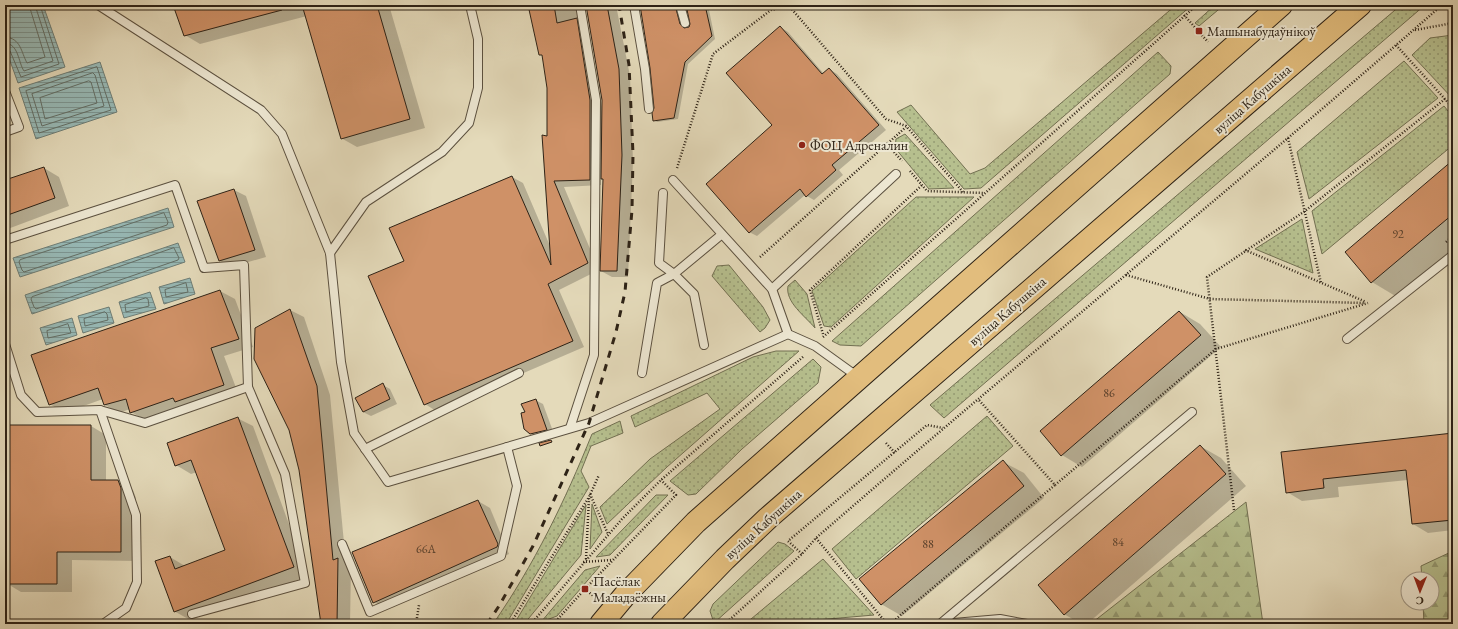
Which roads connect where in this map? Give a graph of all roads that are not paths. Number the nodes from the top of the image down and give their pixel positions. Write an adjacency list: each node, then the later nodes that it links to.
1 (98, 5): 17 (lane)
2 (470, 5): 17 (lane)
3 (580, 5): 31 (lane)
4 (634, 5): 10 (lane)
5 (680, 5): 8 (lane)
6 (1280, 5): 27 (main road)
7 (1360, 5): 36 (main road, вуліца Кабушкіна)
8 (684, 23)
9 (5, 91): 11 (lane)
10 (649, 109)
11 (5, 132)
12 (896, 174): 20 (lane)
13 (673, 180): 15 (lane)
14 (663, 193): 19 (lane)
15 (721, 235): 19 (lane); 20 (lane)
16 (5, 240): 28 (lane)
17 (330, 253): 33 (lane)
18 (1453, 255): 22 (lane)
19 (674, 274): 24 (lane); 26 (lane)
20 (772, 289): 21 (lane)
21 (788, 334): 27 (lane); 31 (lane)
22 (1347, 339)
23 (5, 344): 29 (lane)
24 (704, 345)
25 (519, 373): 33 (lane)
26 (642, 373)
27 (859, 377): 38 (main road)
28 (248, 387): 29 (lane); 35 (lane)
29 (100, 410): 37 (lane)
30 (1192, 412): 39 (lane)
31 (570, 428): 32 (lane)
32 (507, 447): 33 (lane); 34 (lane)
33 (365, 449)
34 (342, 544)
35 (192, 614)
36 (668, 622)
37 (103, 624)
38 (601, 624)
39 (941, 624): 40 (lane)
40 (1027, 624)

